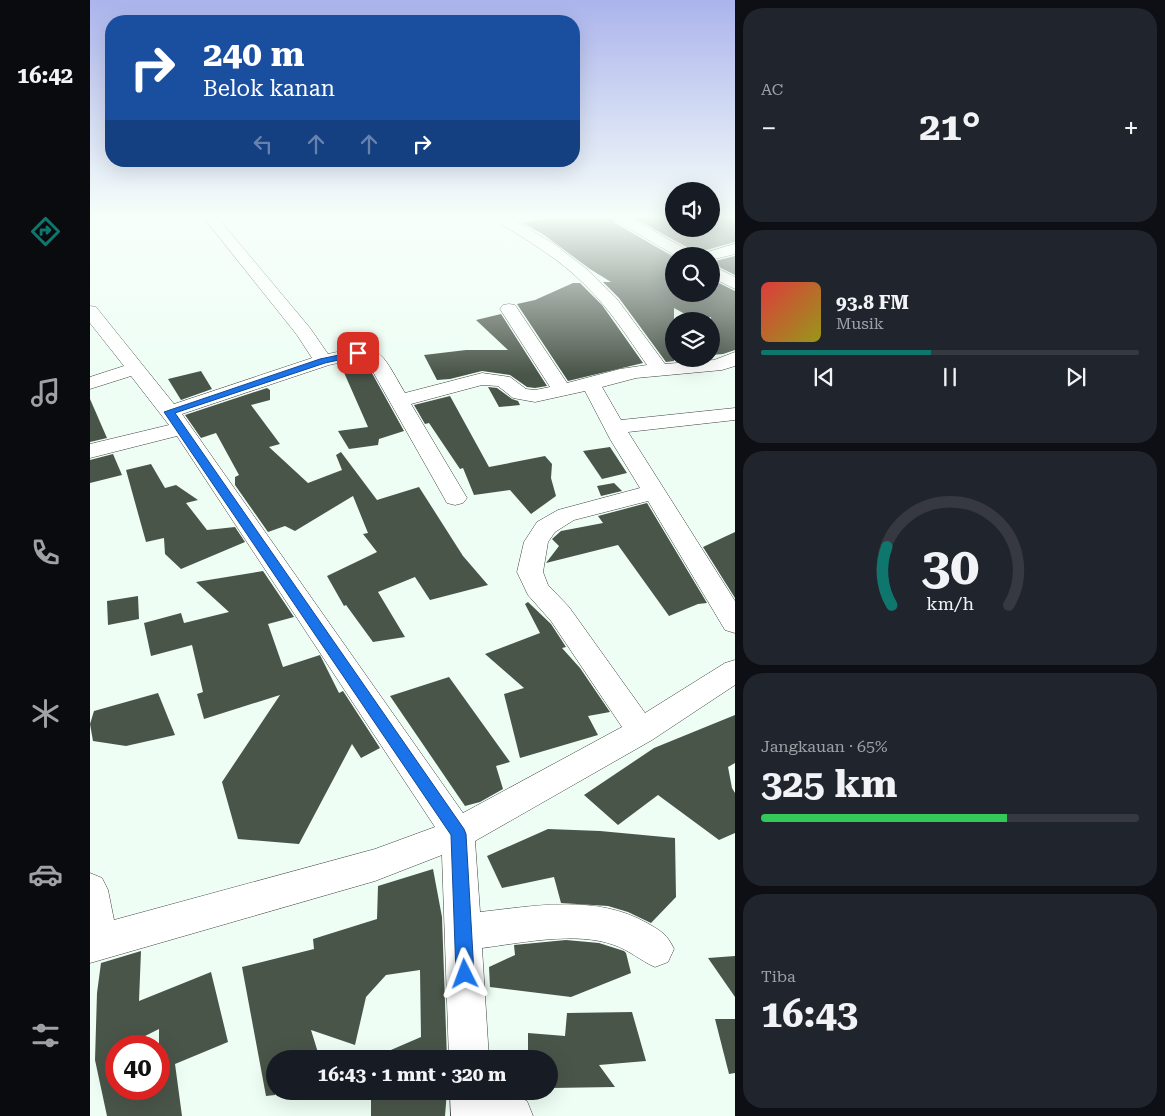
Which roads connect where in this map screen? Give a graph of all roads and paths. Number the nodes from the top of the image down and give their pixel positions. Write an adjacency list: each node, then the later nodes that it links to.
1 (253, 270): 9 (street)
2 (576, 270): 11 (street)
3 (720, 275): 4 (street)
4 (735, 284)
5 (509, 309): 14 (street)
6 (90, 311): 7 (street)
7 (99, 337): 10 (street)
8 (735, 358): 11 (street)
9 (323, 361): 15 (street); 17 (street)
10 (135, 369): 12 (street); 17 (street)
11 (660, 371): 13 (street)
12 (90, 383)
13 (591, 384): 14 (street); 18 (street)
14 (562, 390): 15 (street)
15 (400, 401): 21 (street)
16 (735, 414): 18 (street)
17 (175, 420): 19 (street); 25 (street)
18 (615, 427): 20 (street)
19 (90, 451)
20 (654, 492): 22 (street); 24 (street)
21 (456, 498)
22 (735, 623)
23 (735, 671): 24 (street)
24 (641, 731): 25 (street)
25 (458, 834): 27 (street); 28 (street)
26 (90, 890): 28 (street)
27 (463, 932): 29 (street); 30 (street)
28 (95, 943)
29 (655, 949)
30 (469, 1050)
31 (472, 1107): 32 (street)
32 (512, 1116)

